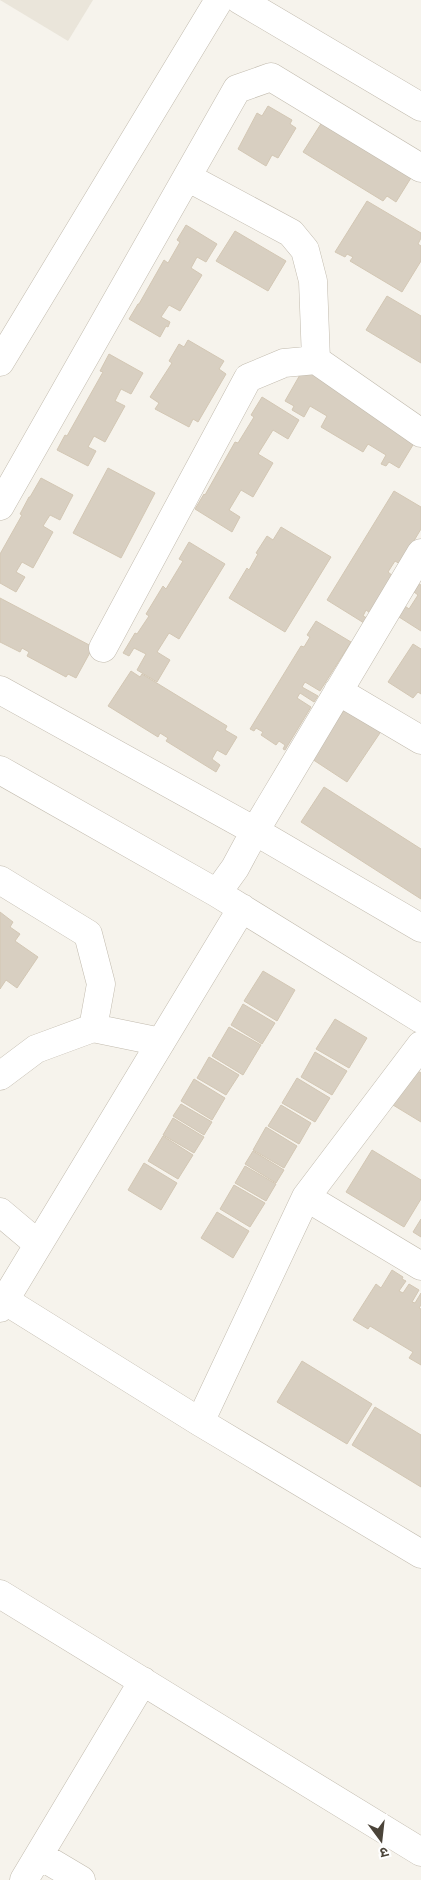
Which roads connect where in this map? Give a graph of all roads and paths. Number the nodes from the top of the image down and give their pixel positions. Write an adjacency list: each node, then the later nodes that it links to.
1 (219, 0): 7 (street)
2 (240, 0): 3 (street)
3 (421, 107)
4 (421, 168): 5 (street)
5 (187, 177): 6 (street); 9 (street)
6 (316, 360): 8 (street); 11 (street)
7 (0, 362)
8 (420, 429)
9 (0, 506)
10 (421, 553): 13 (street)
11 (103, 648)
12 (0, 690): 16 (street)
13 (338, 691): 14 (street); 16 (street)
14 (421, 740)
15 (0, 770): 18 (street)
16 (255, 831): 18 (street); 20 (street)
17 (0, 880): 22 (street)
18 (218, 893): 19 (street)
19 (242, 908): 21 (street); 23 (street)
20 (421, 928)
21 (421, 1019)
22 (104, 1030): 23 (street); 25 (street)
23 (160, 1042): 28 (street)
24 (421, 1045): 26 (street)
25 (0, 1076)
26 (306, 1196): 29 (street); 31 (street)
27 (1, 1213): 28 (street)
28 (38, 1244): 30 (street)
29 (421, 1266)
30 (2, 1304): 31 (street)
31 (200, 1422): 32 (street)
32 (421, 1554)
33 (0, 1594): 34 (street)
34 (143, 1682): 35 (street); 36 (street)
35 (421, 1852)
36 (39, 1855): 37 (street); 38 (street)
37 (24, 1880)
38 (81, 1880)

